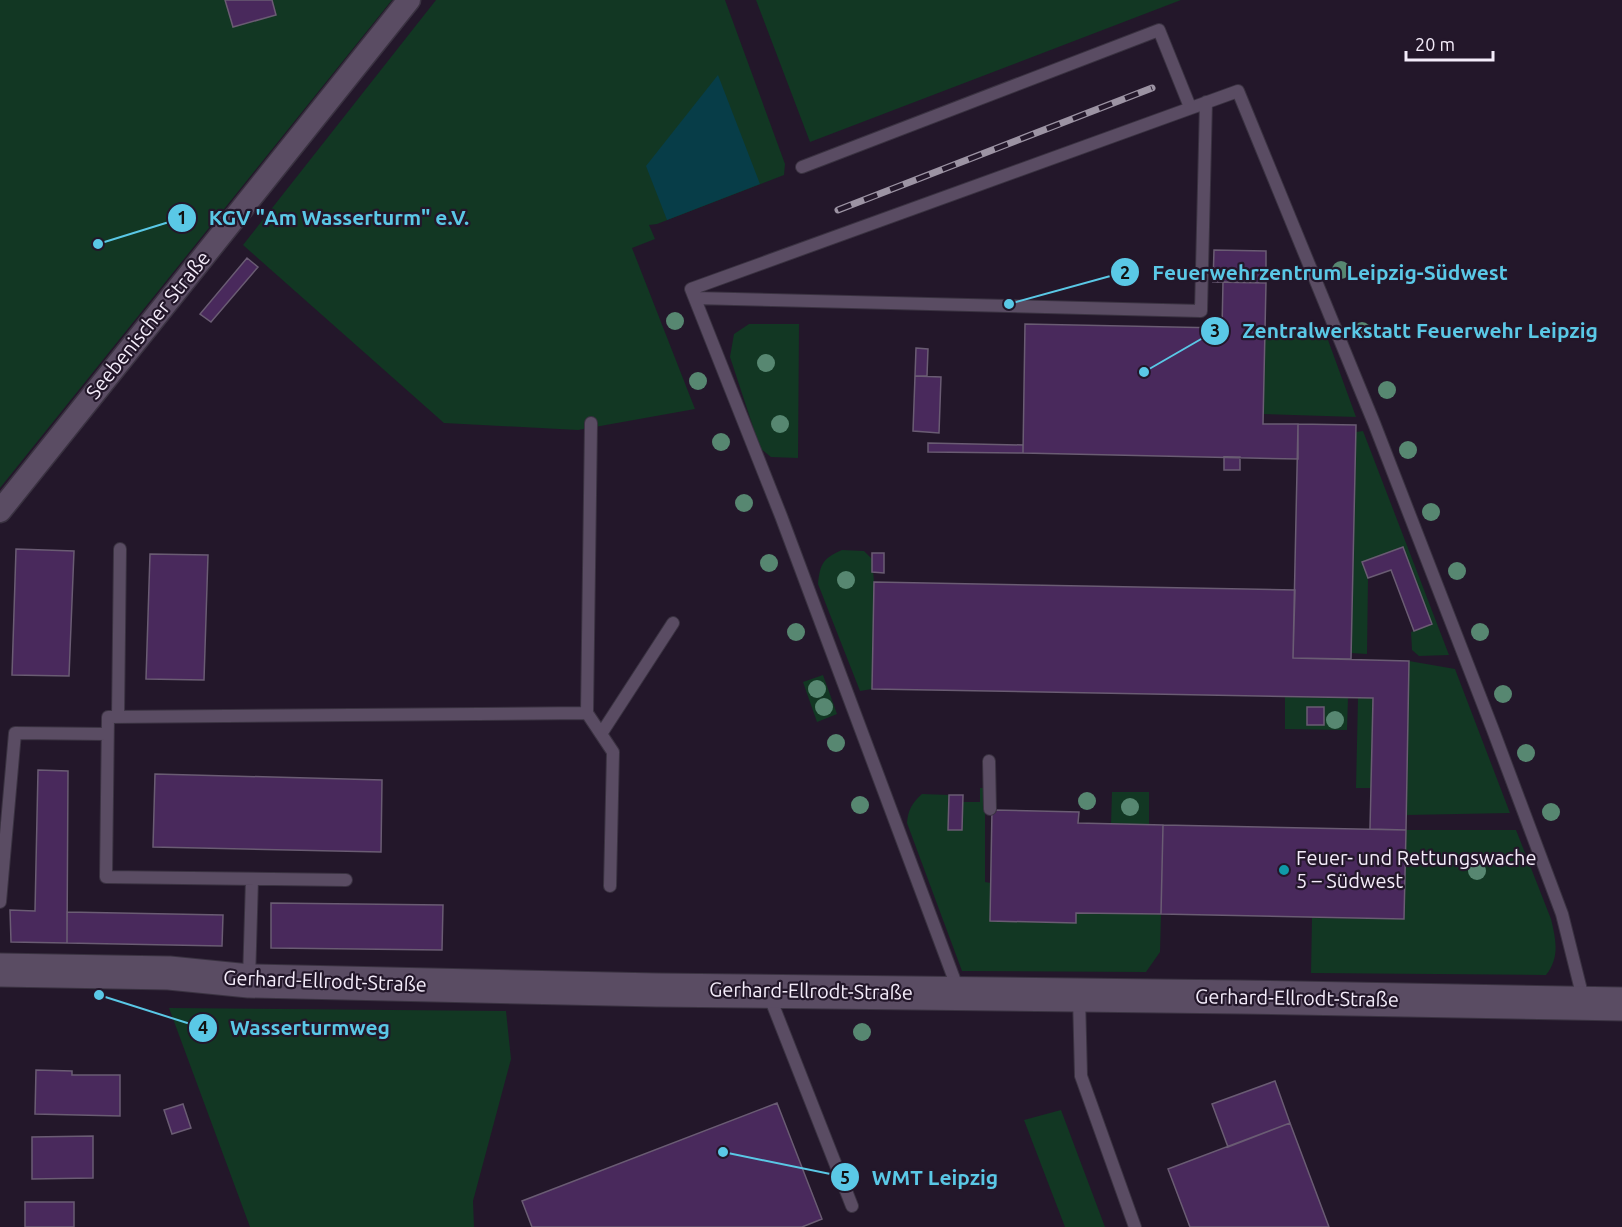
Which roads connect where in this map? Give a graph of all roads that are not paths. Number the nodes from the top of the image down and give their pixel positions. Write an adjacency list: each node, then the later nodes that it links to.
1 (409, 0): 7 (street, Seebenischer Straße)
2 (1206, 102): 3 (lane); 5 (lane); 25 (lane)
3 (1190, 107): 4 (lane); 5 (lane)
4 (802, 166)
5 (695, 298): 23 (lane)
6 (591, 423): 10 (lane)
7 (0, 511)
8 (120, 549): 11 (lane)
9 (673, 623): 13 (lane)
10 (587, 713): 11 (lane); 13 (lane)
11 (118, 717): 12 (lane)
12 (107, 734): 16 (lane); 19 (lane)
13 (601, 734): 18 (lane)
14 (988, 761): 15 (lane)
15 (990, 809)
16 (252, 879): 17 (lane); 21 (lane)
17 (346, 880)
18 (610, 886)
19 (0, 902)
20 (0, 970): 21 (main road, Gerhard-Ellrodt-Straße)
21 (249, 981): 22 (main road, Gerhard-Ellrodt-Straße)
22 (767, 991): 23 (main road, Gerhard-Ellrodt-Straße); 27 (lane)
23 (960, 993): 24 (main road, Gerhard-Ellrodt-Straße)
24 (1079, 996): 25 (main road, Gerhard-Ellrodt-Straße); 28 (lane)
25 (1584, 1002): 26 (main road, Gerhard-Ellrodt-Straße)
26 (1622, 1004)
27 (852, 1206)
28 (1134, 1227)

